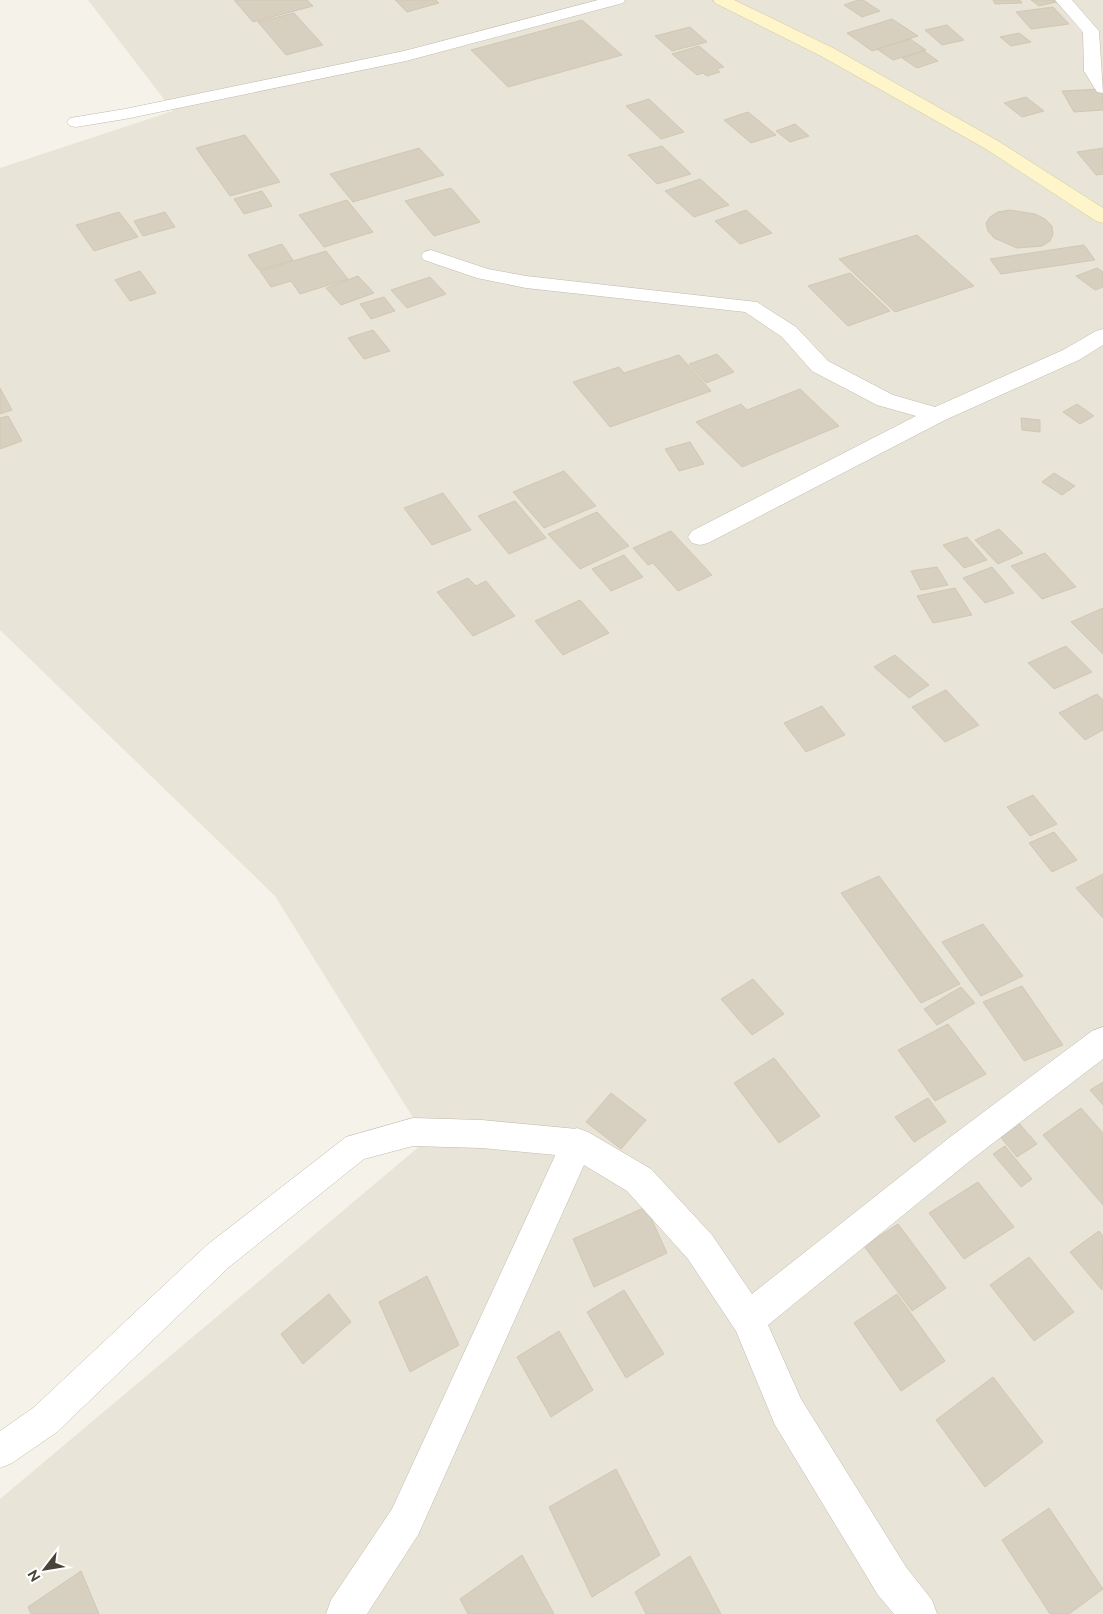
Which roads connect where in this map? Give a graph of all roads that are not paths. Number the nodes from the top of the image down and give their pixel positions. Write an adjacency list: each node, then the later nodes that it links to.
1 (617, 0): 5 (street)
2 (721, 0): 6 (street)
3 (1063, 0): 4 (street)
4 (1103, 88)
5 (76, 122)
6 (1103, 217)
7 (431, 256): 9 (street)
8 (1103, 336): 9 (street)
9 (937, 415): 10 (street)
10 (700, 537)
11 (1103, 1041): 13 (street)
12 (577, 1143): 13 (street); 14 (lane); 15 (street)
13 (748, 1319): 16 (street)
14 (0, 1451)
15 (345, 1614)
16 (918, 1614)

